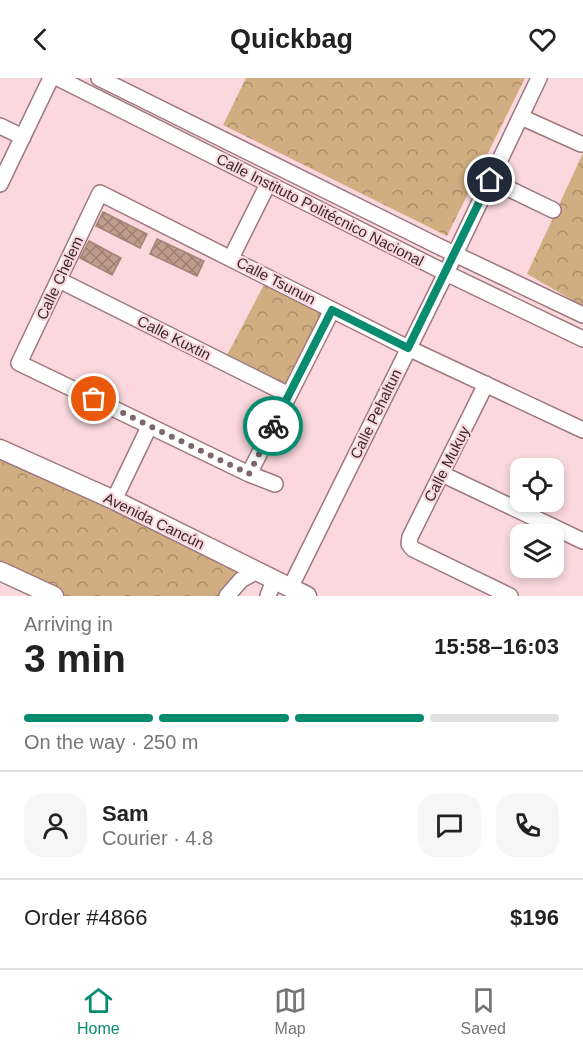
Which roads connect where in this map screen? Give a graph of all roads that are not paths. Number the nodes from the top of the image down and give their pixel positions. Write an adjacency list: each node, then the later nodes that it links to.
1 (51, 78): 7 (street)
2 (57, 78): 11 (street, Calle Instituto Politécnico Nacional)
3 (99, 78): 14 (street, Calle Instituto Politécnico Nacional)
4 (539, 78): 5 (street, Calle Pehaltun)
5 (521, 117): 8 (street); 9 (street, Calle Pehaltun)
6 (0, 126): 7 (street)
7 (23, 137): 10 (street)
8 (581, 144)
9 (490, 180): 13 (street); 14 (street, Calle Pehaltun)
10 (0, 184)
11 (268, 184): 15 (street); 16 (street, Calle Instituto Politécnico Nacional)
12 (100, 193): 15 (street, Calle Tsunun); 17 (street, Calle Chelem)
13 (553, 210)
14 (456, 253): 16 (street, Calle Pehaltun); 19 (street, Calle Instituto Politécnico Nacional)
15 (231, 258): 18 (street, Calle Tsunun)
16 (446, 273): 20 (street, Calle Instituto Politécnico Nacional); 21 (street, Calle Pehaltun)
17 (59, 280): 23 (street, Calle Kuxtin); 24 (street, Calle Chelem)
18 (332, 310): 21 (street, Calle Tsunun); 23 (street)
19 (583, 315)
20 (583, 339)
21 (408, 348): 22 (street, Calle Tsunun); 34 (street, Calle Pehaltun)
22 (486, 384): 25 (street, Calle Tsunun); 28 (street, Calle Mukuy)
23 (289, 395): 27 (street)
24 (149, 427): 27 (street); 30 (street)
25 (583, 430)
26 (0, 449): 30 (main road, Avenida Cancún)
27 (249, 474): 29 (street)
28 (442, 474): 31 (street); 38 (street, Calle Mukuy)
29 (275, 484)
30 (114, 500): 33 (main road, Avenida Cancún)
31 (583, 541)
32 (0, 571): 35 (main road)
33 (257, 571): 34 (main road, Avenida Cancún); 36 (street)
34 (277, 588): 37 (main road, Avenida Cancún)
35 (42, 593)
36 (227, 596)
37 (307, 596)
38 (510, 596)

